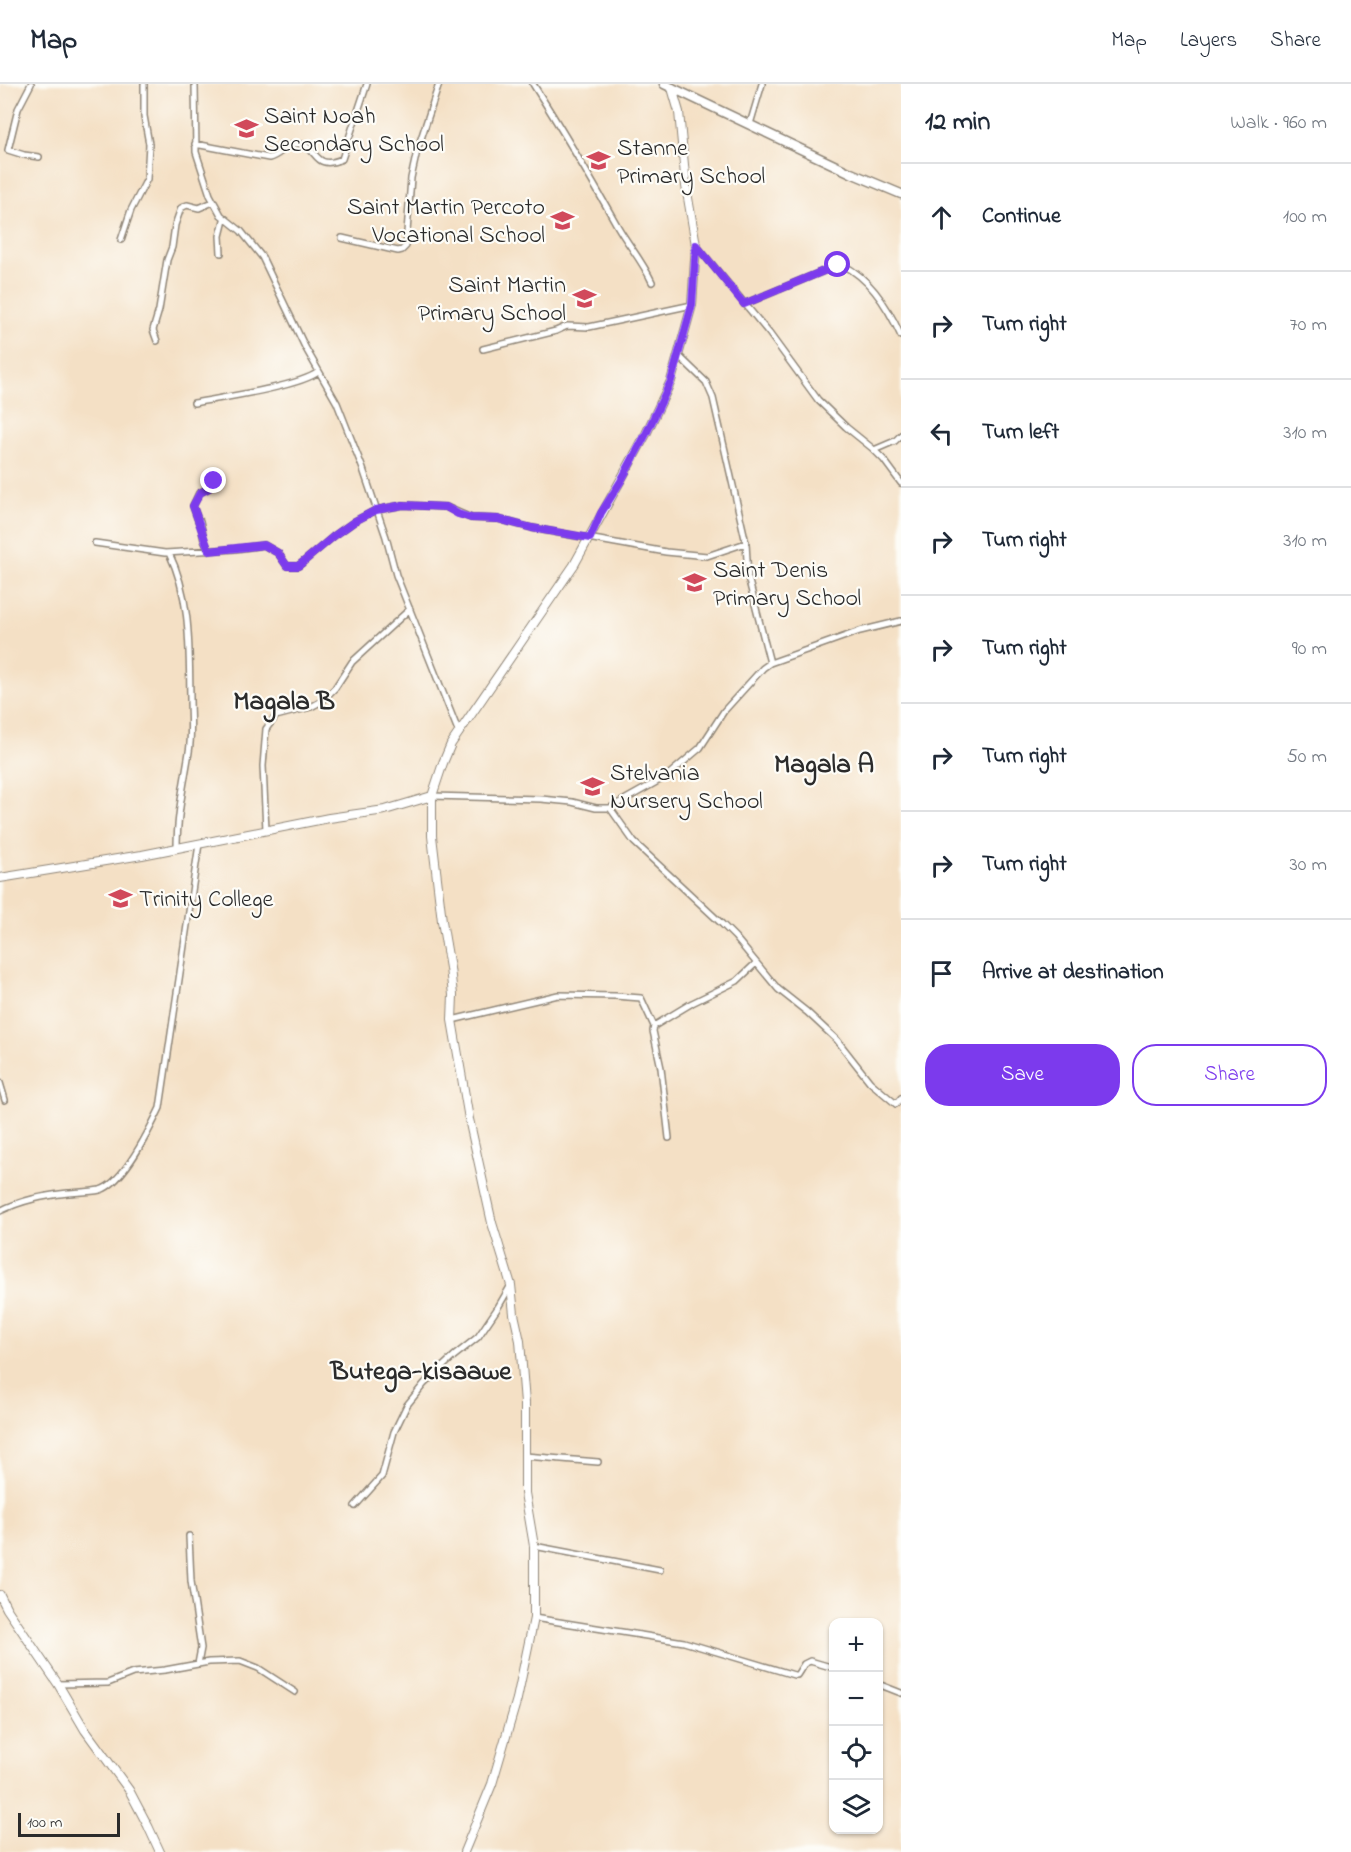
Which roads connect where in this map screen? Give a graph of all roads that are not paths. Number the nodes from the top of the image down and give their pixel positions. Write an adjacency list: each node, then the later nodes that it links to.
1 (31, 84): 12 (street)
2 (144, 84): 18 (street)
3 (195, 84): 10 (street)
4 (367, 84): 10 (street)
5 (439, 84): 17 (street)
6 (533, 84): 21 (street)
7 (762, 84): 9 (street)
8 (668, 86): 9 (main road); 19 (street)
9 (750, 124): 14 (main road)
10 (195, 144): 15 (street)
11 (0, 149): 12 (street)
12 (8, 150): 13 (street)
13 (39, 157)
14 (901, 194)
15 (213, 202): 16 (street); 25 (street)
16 (225, 219): 20 (street); 28 (street)
17 (342, 238)
18 (121, 240)
19 (696, 245): 22 (street); 23 (street)
20 (221, 253)
21 (652, 282)
22 (744, 304): 24 (street); 31 (street)
23 (692, 305): 26 (street); 27 (street)
24 (901, 336)
25 (157, 340)
26 (483, 349)
27 (679, 356): 35 (street); 37 (street)
28 (318, 372): 29 (street); 34 (street)
29 (194, 403)
30 (901, 435): 31 (street)
31 (874, 450): 33 (street)
32 (214, 481): 38 (street)
33 (901, 483)
34 (376, 510): 35 (street); 38 (street); 40 (street)
35 (590, 538): 37 (street); 43 (street)
36 (95, 543): 39 (street)
37 (746, 543): 42 (street)
38 (209, 551): 39 (street)
39 (169, 553): 48 (street)
40 (410, 609): 43 (street); 46 (street)
41 (901, 621): 42 (street)
42 (770, 663): 45 (street)
43 (459, 733): 44 (street)
44 (432, 796): 45 (street); 46 (street); 51 (street)
45 (610, 808): 50 (street)
46 (266, 830): 47 (street)
47 (200, 844): 48 (street); 57 (street)
48 (177, 847): 49 (street)
49 (0, 878)
50 (756, 963): 52 (street); 54 (street)
51 (453, 1020): 52 (street); 58 (street)
52 (654, 1026): 56 (street)
53 (0, 1083): 55 (street)
54 (901, 1098)
55 (4, 1100)
56 (669, 1138)
57 (0, 1211)
58 (510, 1285): 59 (street); 61 (street)
59 (525, 1456): 60 (street); 63 (street)
60 (598, 1462)
61 (355, 1506)
62 (189, 1536): 67 (street)
63 (534, 1546): 64 (street); 66 (street)
64 (660, 1570)
65 (0, 1595): 69 (street)
66 (534, 1618): 68 (street); 74 (street)
67 (198, 1664): 69 (street); 71 (street)
68 (829, 1666)
69 (58, 1684): 73 (street)
70 (883, 1685): 72 (street)
71 (295, 1692)
72 (901, 1692)
73 (160, 1852)
74 (464, 1852)

